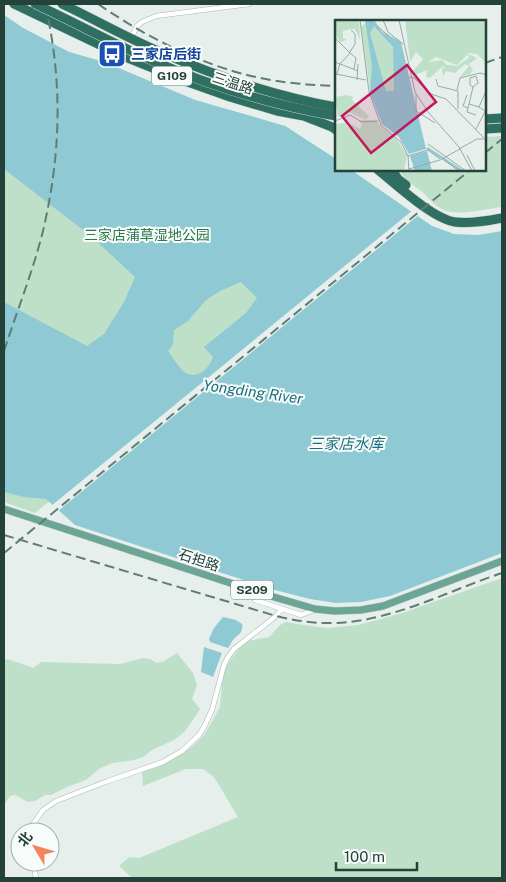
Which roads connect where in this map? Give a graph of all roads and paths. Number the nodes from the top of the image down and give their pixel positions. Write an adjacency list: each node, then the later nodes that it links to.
1 (14, 4): 6 (highway, 三温路 / G109)
2 (35, 4): 9 (highway, bridge)
3 (61, 4): 5 (highway, 三温路 / G109); 7 (highway, bridge)
4 (249, 4): 5 (street)
5 (130, 39): 6 (street); 7 (highway, 三温路 / G109)
6 (123, 56): 13 (highway, 三温路 / G109)
7 (197, 67): 8 (highway, 三温路 / G109)
8 (334, 106)
9 (335, 116)
10 (502, 118): 11 (highway)
11 (486, 119)
12 (502, 128): 14 (highway)
13 (335, 129)
14 (486, 129)
15 (379, 171): 18 (highway)
16 (393, 171): 17 (highway)
17 (502, 212)
18 (502, 218)
19 (4, 509): 21 (main road, 石担路 / S209)
20 (502, 561): 23 (main road, 石担路 / S209)
21 (252, 590): 22 (street); 23 (main road, 石担路 / S209)
22 (282, 609): 23 (street); 24 (street)
23 (315, 609)
24 (35, 822)

